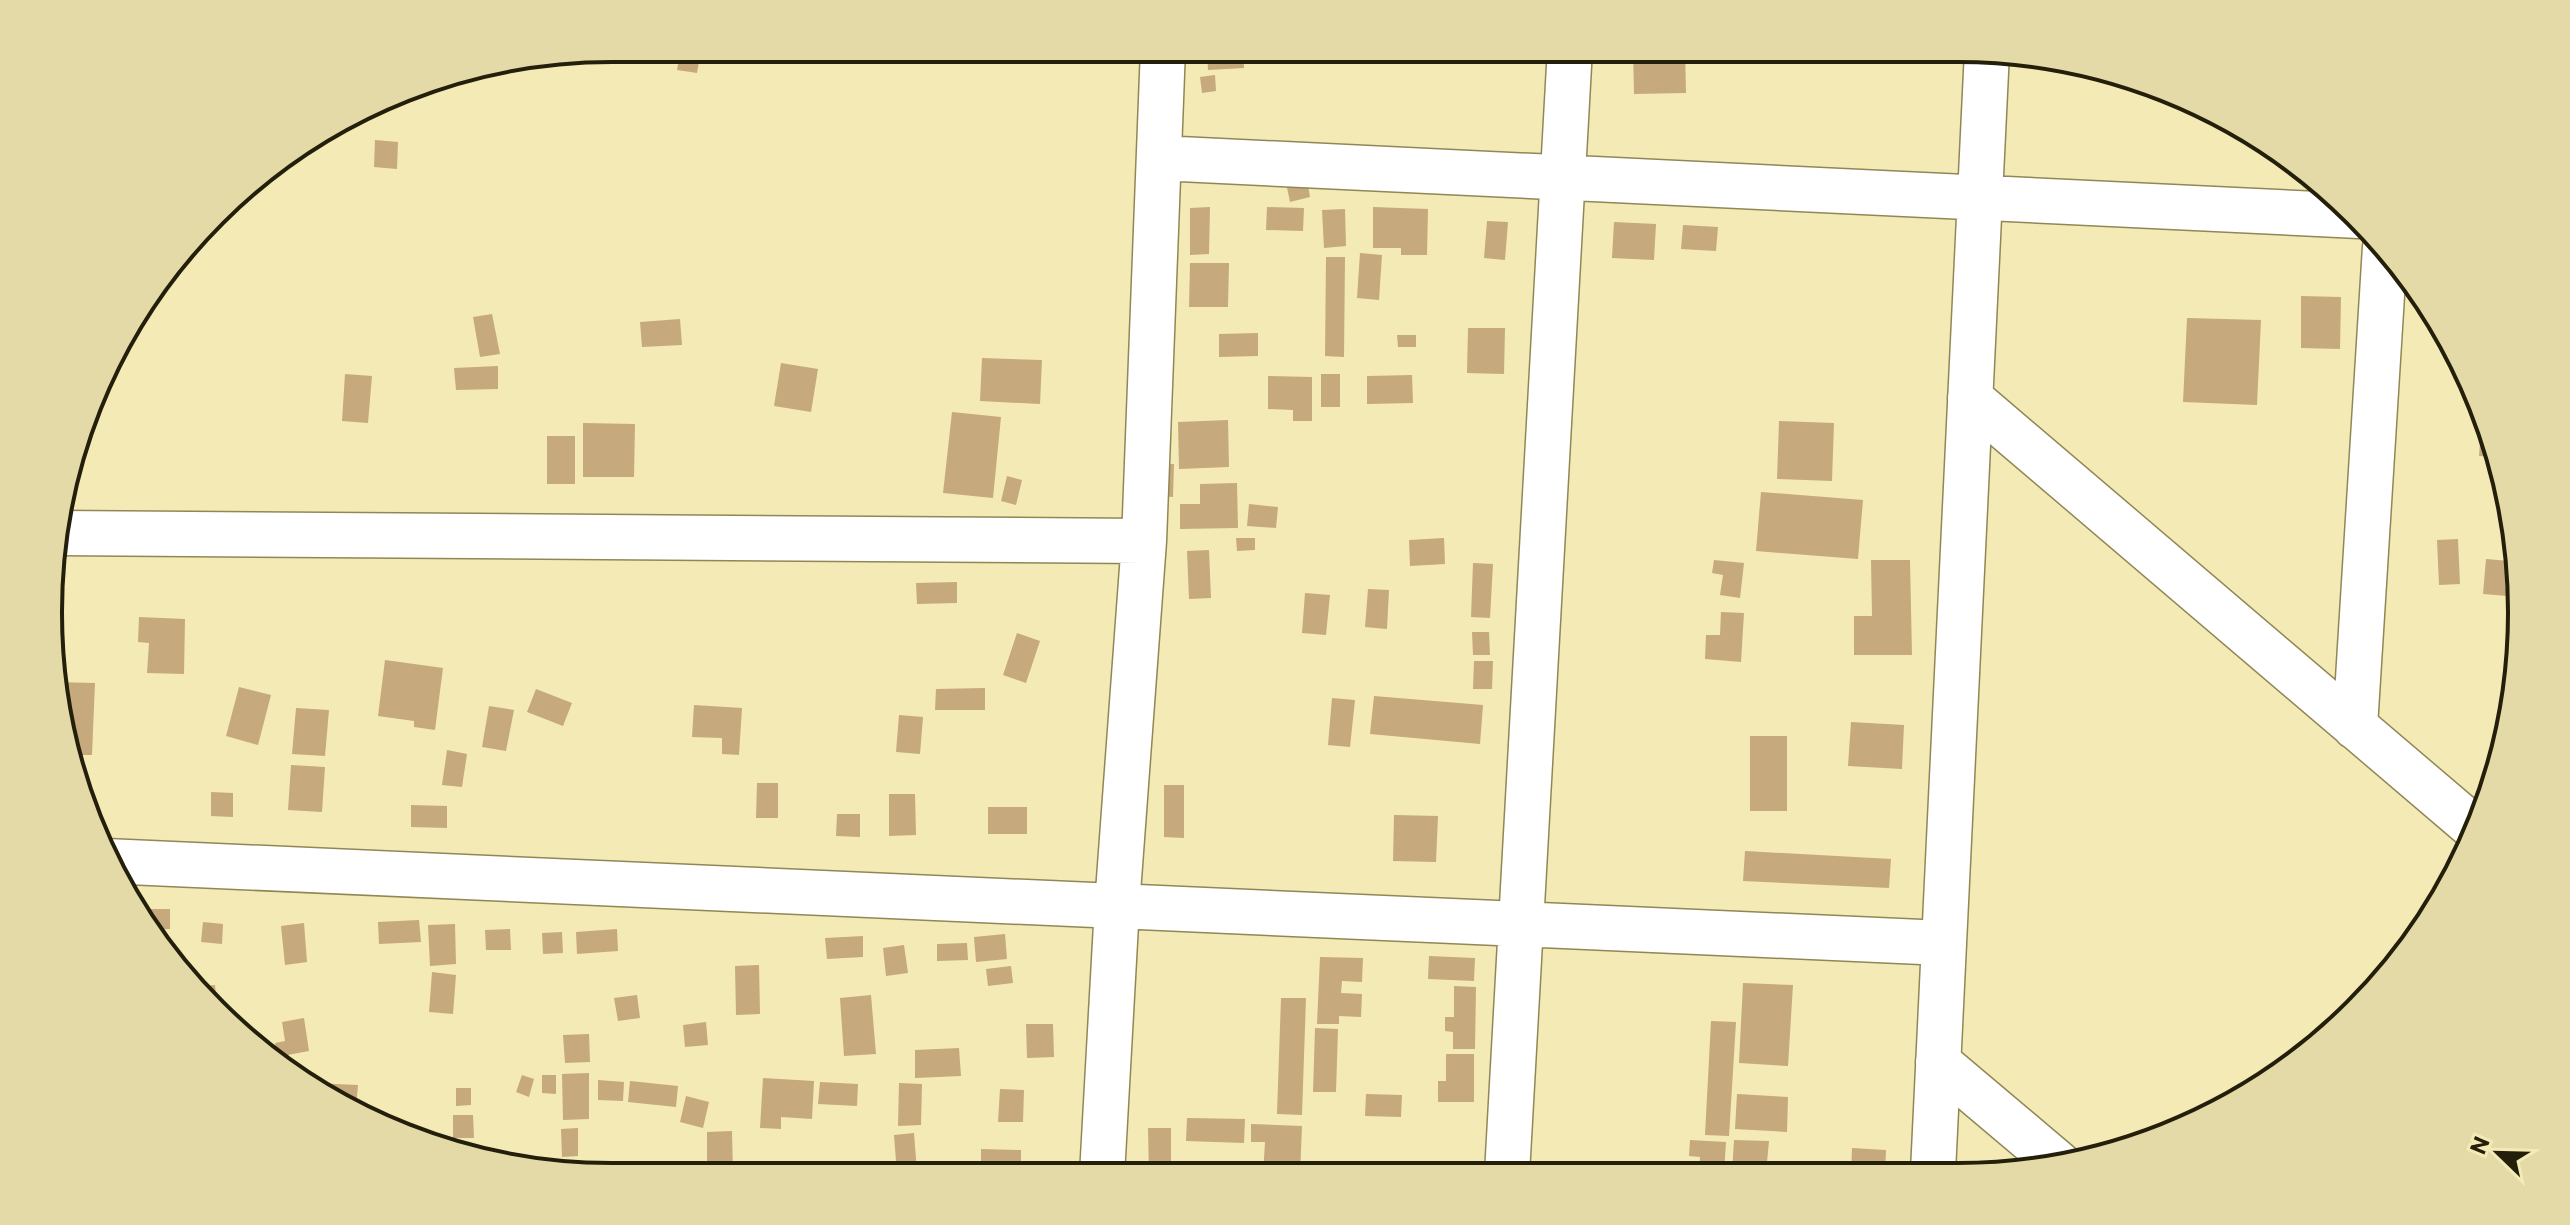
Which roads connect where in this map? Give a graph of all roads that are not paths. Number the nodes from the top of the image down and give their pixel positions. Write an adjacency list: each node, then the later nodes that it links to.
1 (1162, 62): 4 (street)
2 (1569, 62): 5 (street)
3 (1986, 63): 6 (street)
4 (1159, 158): 5 (street); 11 (street)
5 (1562, 178): 6 (street); 16 (street)
6 (1980, 198): 7 (street); 9 (street)
7 (2338, 215)
8 (2384, 265): 12 (street)
9 (1970, 398): 12 (street); 17 (street)
10 (68, 533): 11 (street)
11 (1144, 541): 15 (street)
12 (2355, 727): 13 (street)
13 (2467, 821)
14 (122, 862): 15 (street)
15 (1117, 906): 16 (street); 20 (street)
16 (1521, 923): 17 (street); 21 (street)
17 (1944, 943): 18 (street)
18 (1938, 1062): 19 (street); 22 (street)
19 (2048, 1155)
20 (1103, 1163)
21 (1508, 1163)
22 (1933, 1163)

